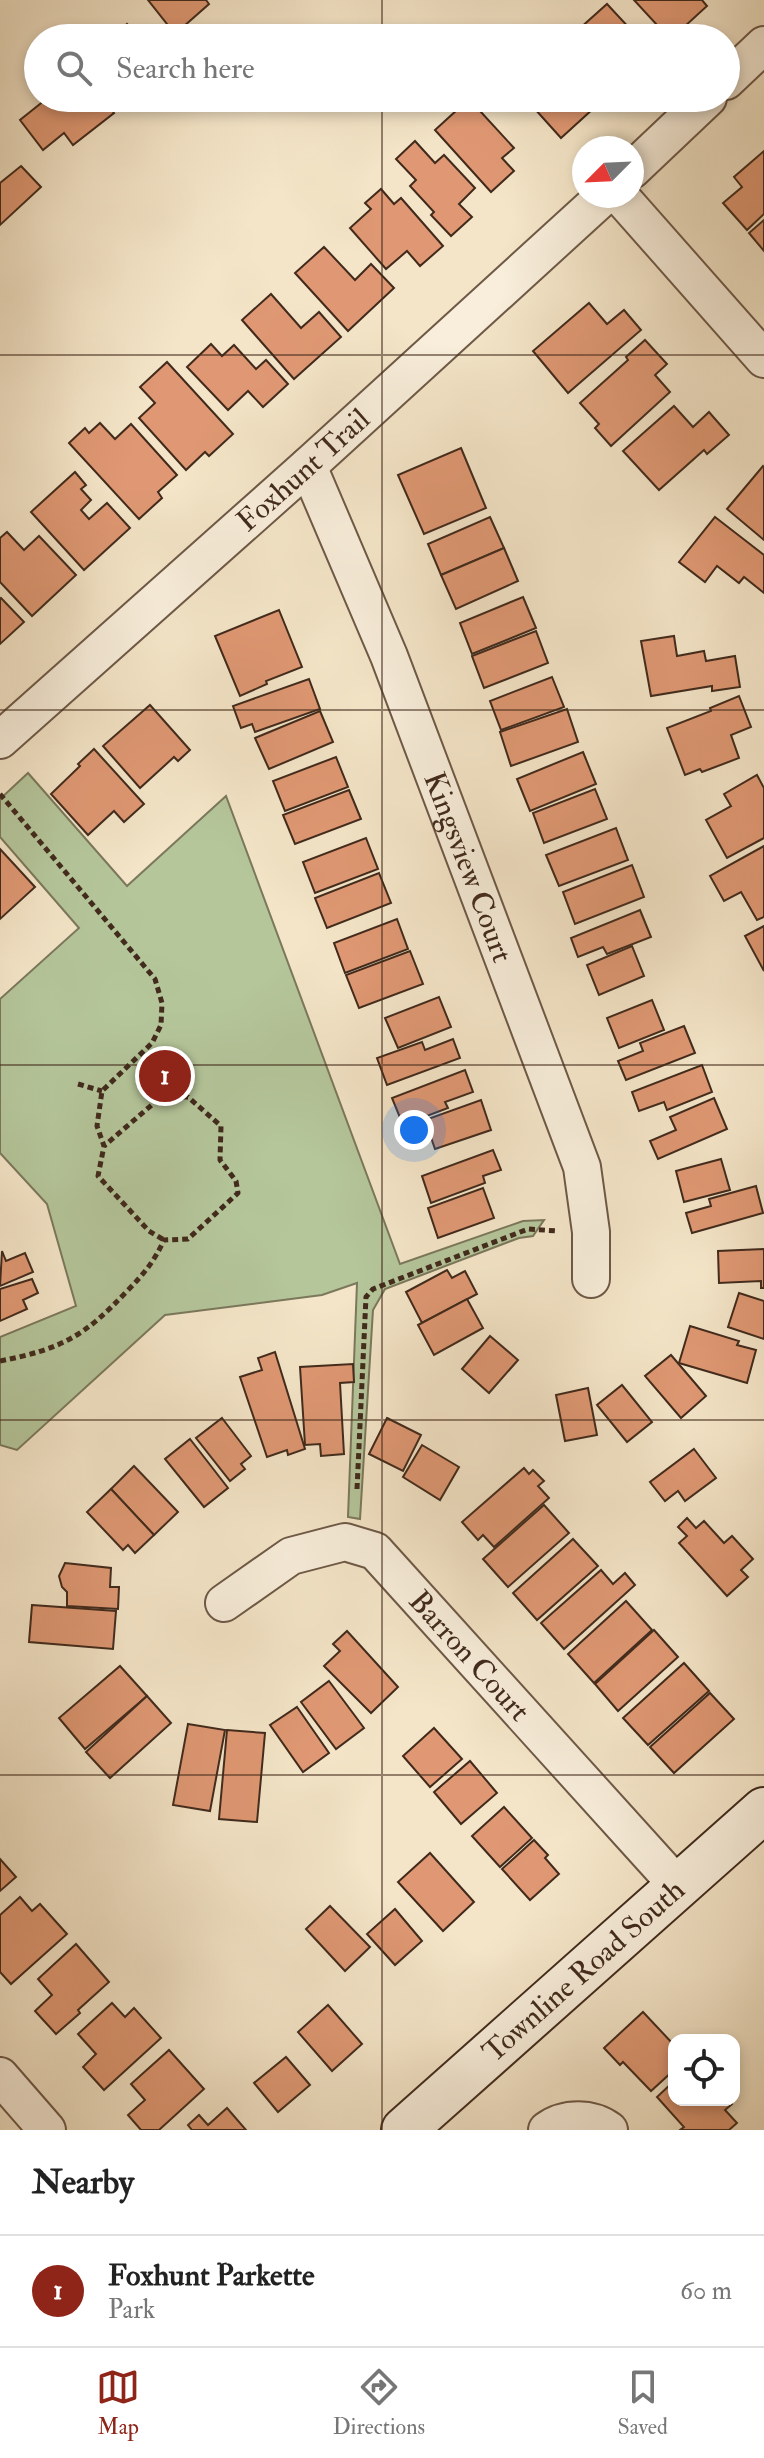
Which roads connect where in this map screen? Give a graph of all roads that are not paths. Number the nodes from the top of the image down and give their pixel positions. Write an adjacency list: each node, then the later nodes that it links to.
1 (764, 45): 2 (street)
2 (740, 68)
3 (693, 112): 4 (street)
4 (644, 159)
5 (591, 208): 8 (street, Foxhunt Trail)
6 (631, 208): 7 (street)
7 (764, 359)
8 (308, 466): 9 (street, Foxhunt Trail); 10 (street, Kingsview Court)
9 (0, 740)
10 (591, 1279)
11 (224, 1603): 13 (street, Barron Court)
12 (764, 1810): 13 (main road, Townline Road South)
13 (678, 1886): 16 (main road, Townline Road South)
14 (0, 2076): 15 (street)
15 (47, 2130)
16 (404, 2130)
17 (547, 2130): 18 (street)
18 (609, 2130)

